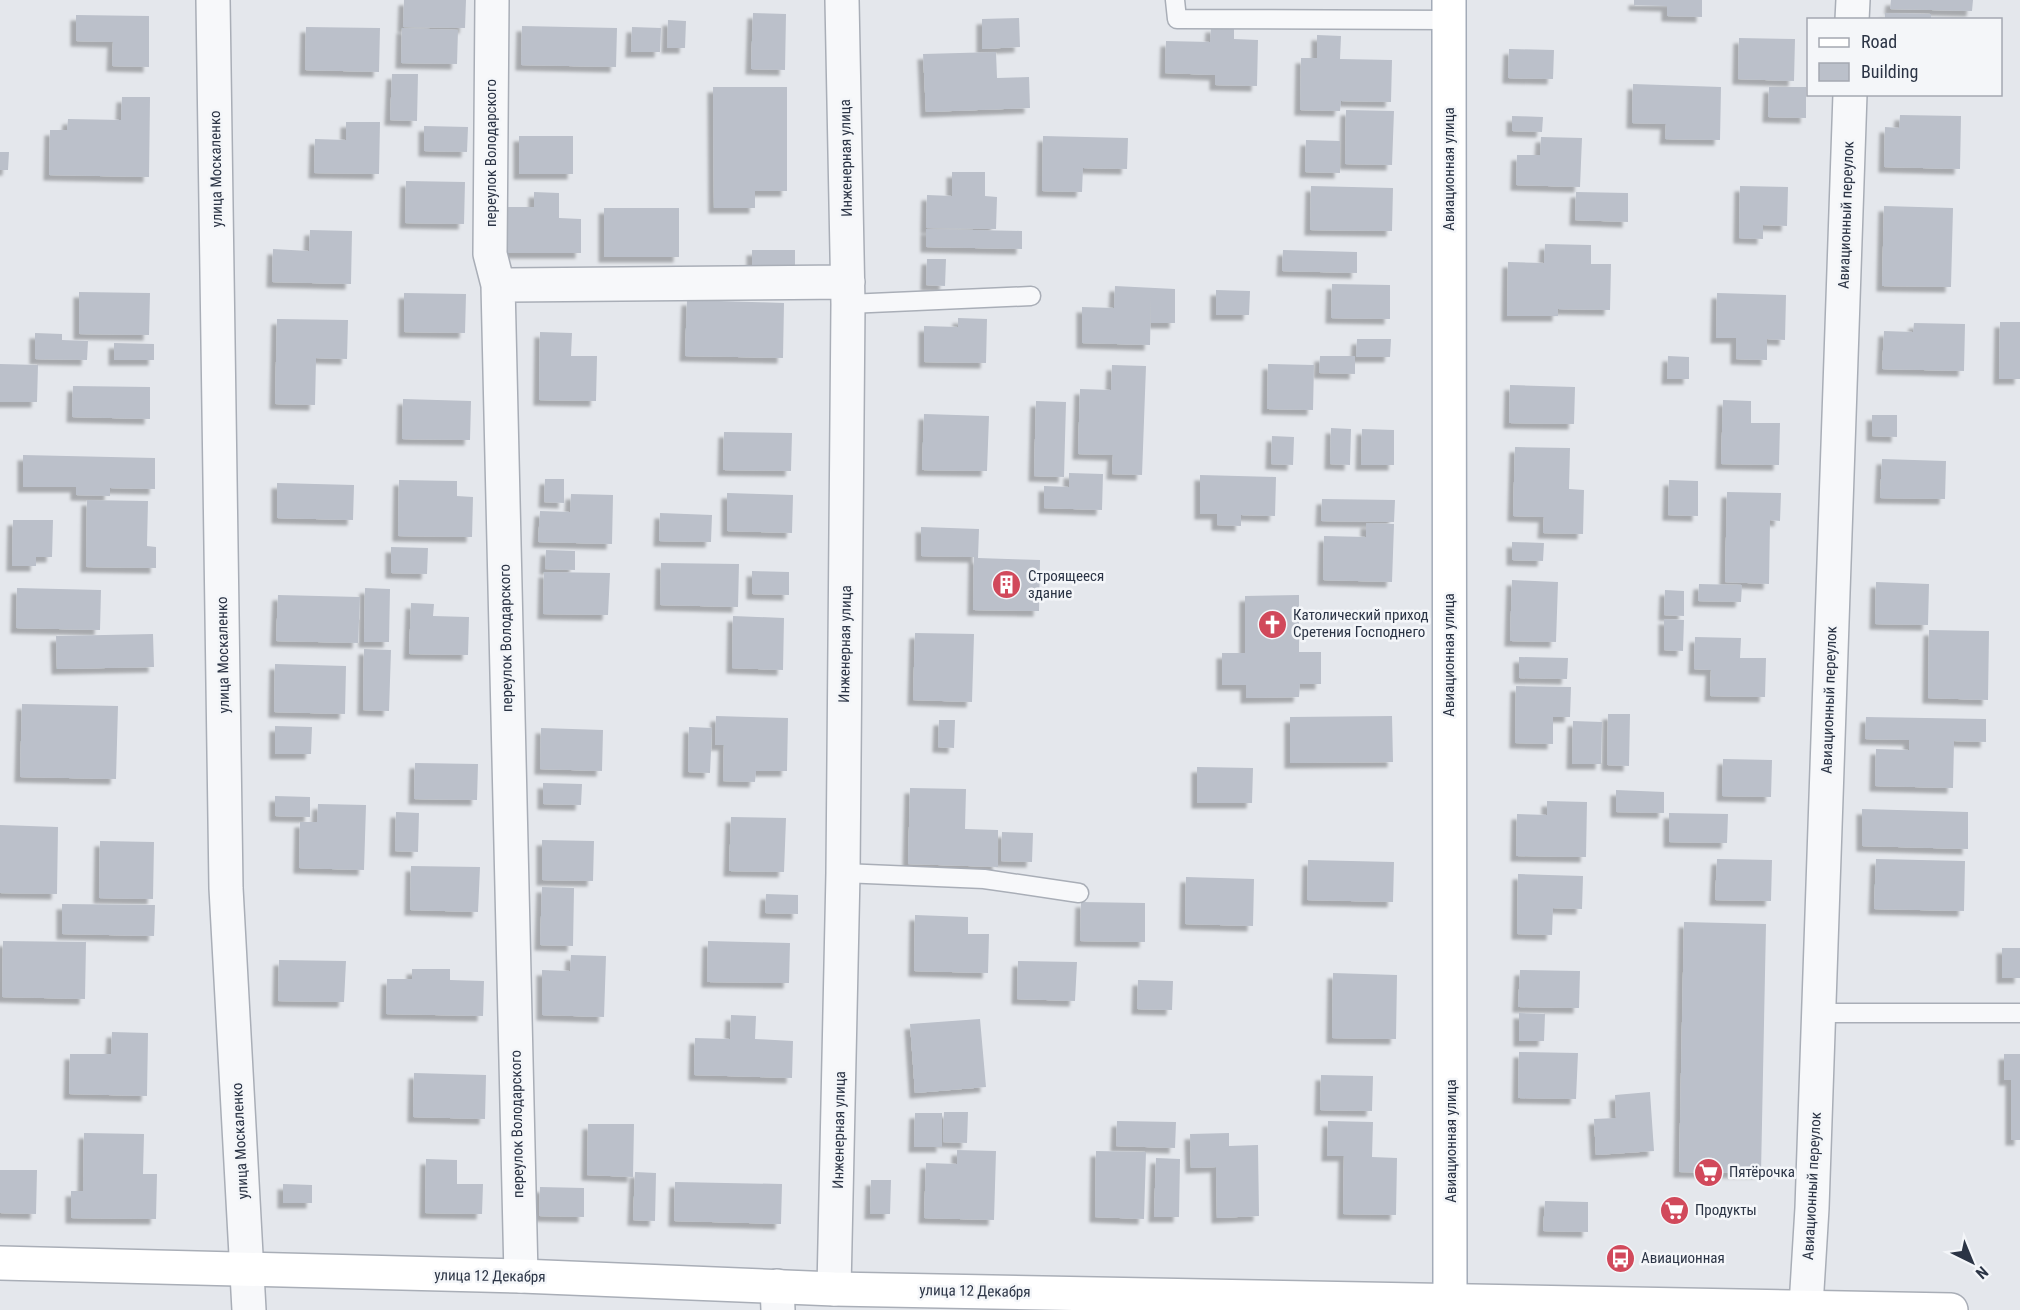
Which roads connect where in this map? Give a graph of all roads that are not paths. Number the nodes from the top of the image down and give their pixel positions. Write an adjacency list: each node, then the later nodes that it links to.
1 (213, 0): 17 (street, улица Москаленко)
2 (492, 0): 9 (street, переулок Володарского)
3 (842, 0): 10 (street, Инженерная улица)
4 (1175, 0): 6 (lane)
5 (1853, 0): 7 (street)
6 (1449, 10): 22 (main road, Авиационная улица)
7 (1852, 18)
8 (1850, 96): 14 (street, Авиационный переулок)
9 (498, 285): 10 (street); 18 (street, переулок Володарского)
10 (848, 293): 11 (lane); 12 (street, Инженерная улица)
11 (1031, 296)
12 (843, 873): 13 (lane); 19 (street, Инженерная улица)
13 (1079, 893)
14 (1819, 1013): 15 (lane); 23 (street, Авиационный переулок)
15 (2020, 1013)
16 (0, 1263): 17 (main road, улица 12 Декабря)
17 (247, 1271): 18 (main road, улица 12 Декабря); 24 (street, улица Москаленко)
18 (520, 1276): 20 (main road, улица 12 Декабря)
19 (834, 1289): 20 (main road, улица 12 Декабря); 21 (main road, улица 12 Декабря)
20 (778, 1298)
21 (1308, 1304): 22 (main road, улица 12 Декабря)
22 (1450, 1305): 23 (main road, улица 12 Декабря)
23 (1806, 1306): 25 (main road, улица 12 Декабря)
24 (249, 1310)
25 (1951, 1310)

